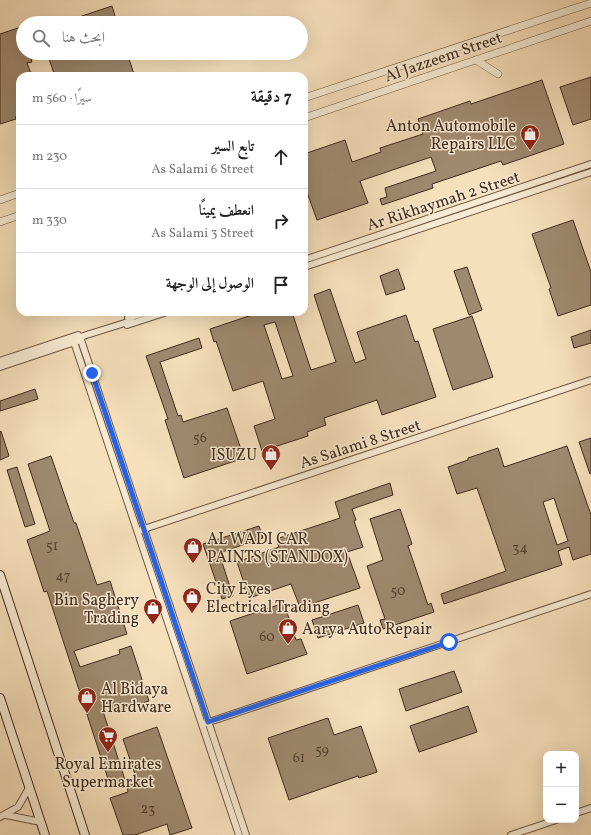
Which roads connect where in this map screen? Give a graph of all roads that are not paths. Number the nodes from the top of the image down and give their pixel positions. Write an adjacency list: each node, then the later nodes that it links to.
1 (591, 3): 5 (street, Al Jazzeem Street)
2 (591, 21): 3 (street, Al Jazzeem Street)
3 (476, 60): 4 (street); 6 (street, Al Jazzeem Street)
4 (498, 74)
5 (308, 97)
6 (308, 117)
7 (591, 164): 9 (street, Ar Rikhaymah 2 Street)
8 (591, 172): 10 (street, Ar Rikhaymah 2 Street)
9 (527, 185): 10 (street); 15 (street, Ar Rikhaymah 2 Street)
10 (530, 193): 16 (street, Ar Rikhaymah 2 Street)
11 (16, 194): 12 (street)
12 (0, 200)
13 (16, 216): 14 (street)
14 (0, 222)
15 (308, 259)
16 (308, 266)
17 (135, 316): 19 (street)
18 (154, 316): 19 (street)
19 (77, 339): 20 (street); 21 (street); 23 (street)
20 (0, 361)
21 (0, 367)
22 (591, 380): 23 (street, As Salami 8 Street)
23 (140, 530): 27 (street)
24 (0, 576): 35 (main road)
25 (591, 594): 27 (street)
26 (0, 698): 28 (main road)
27 (205, 724): 36 (street); 37 (street)
28 (29, 788): 31 (street); 32 (main road)
29 (591, 808): 30 (street)
30 (579, 812)
31 (3, 816): 32 (street)
32 (41, 822): 34 (main road)
33 (547, 823): 38 (street)
34 (45, 835)
35 (85, 835)
36 (239, 835)
37 (246, 835)
38 (510, 835)

